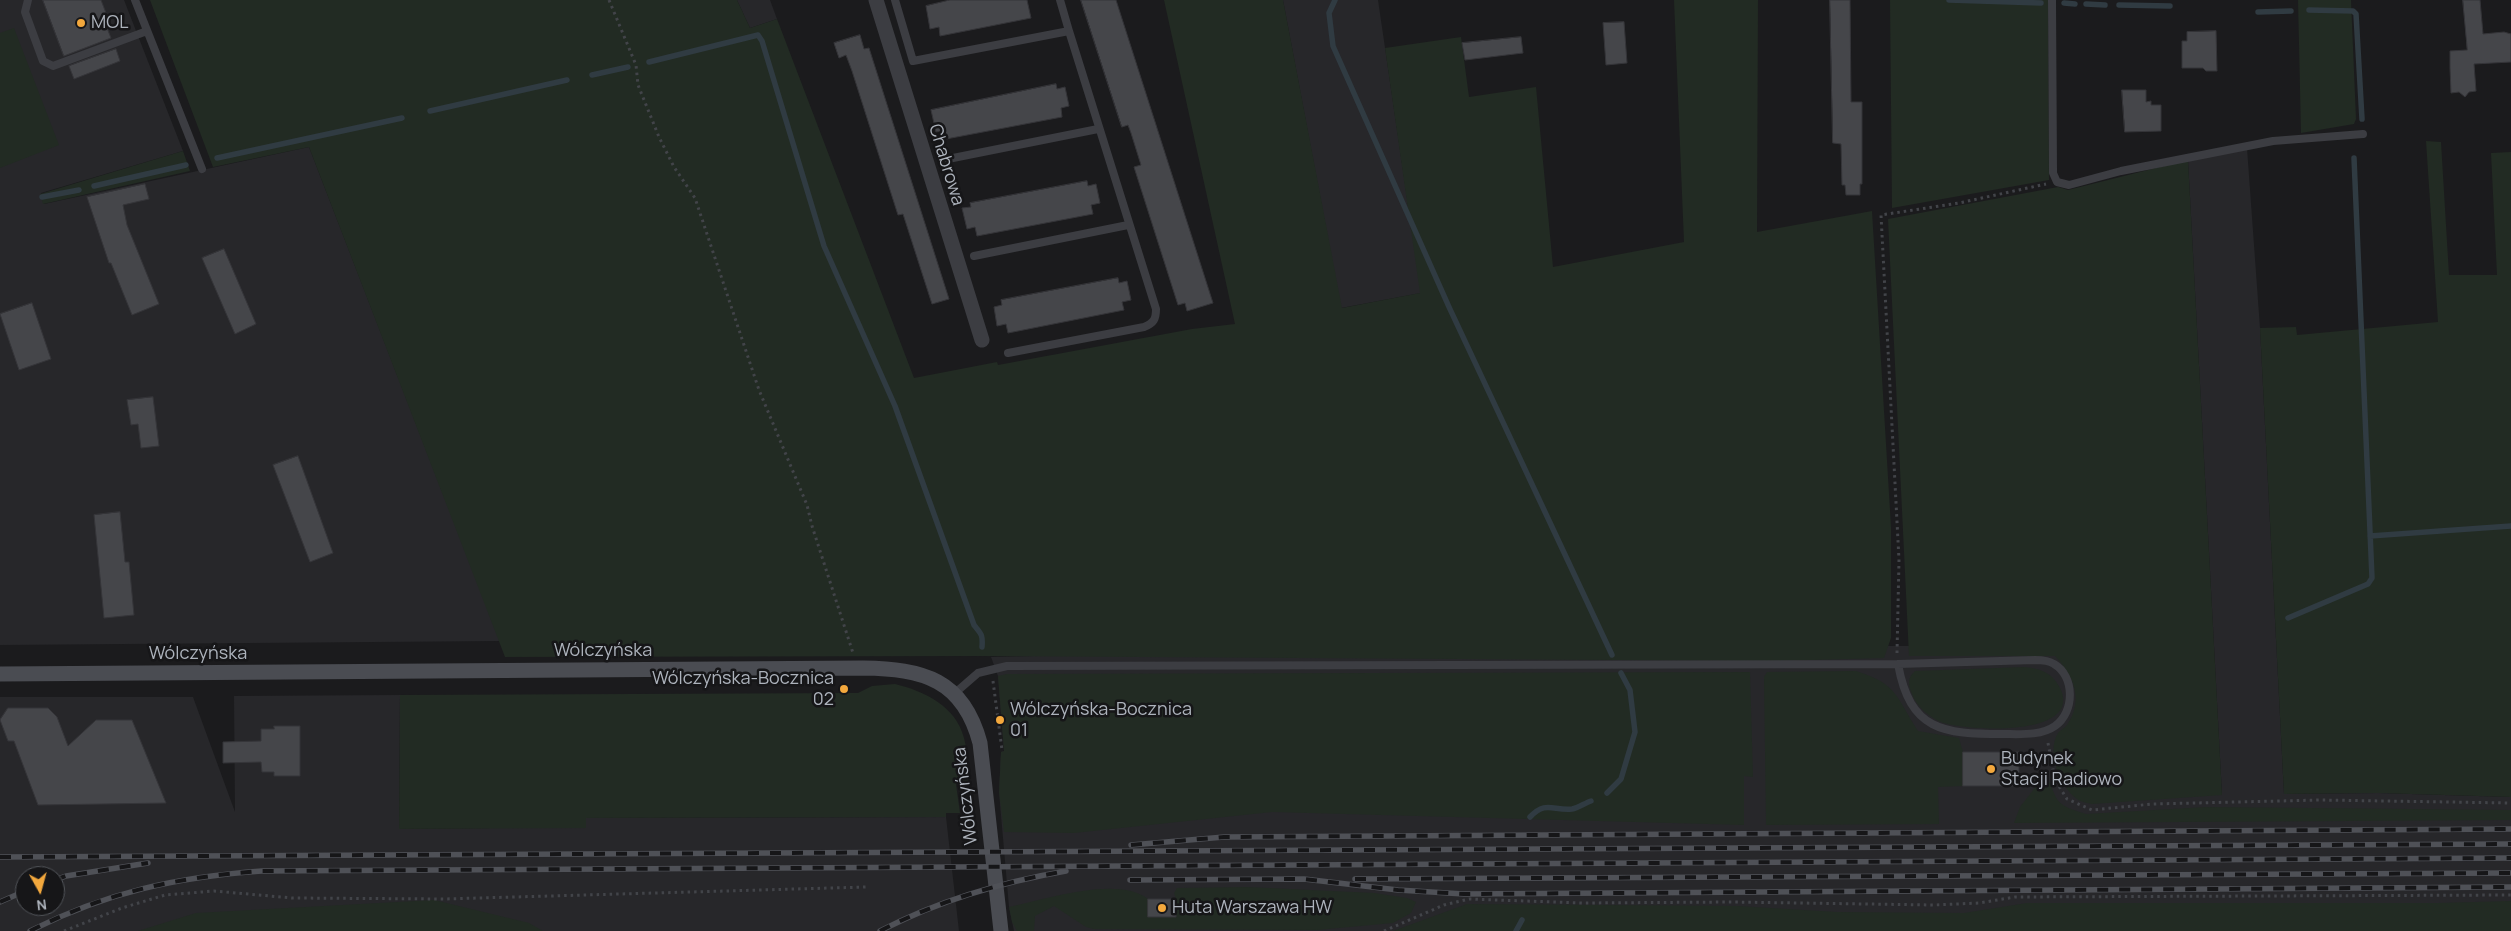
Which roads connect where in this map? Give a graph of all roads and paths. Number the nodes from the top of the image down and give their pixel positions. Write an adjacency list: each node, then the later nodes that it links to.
1 (28, 0): 8 (lane)
2 (135, 0): 8 (lane)
3 (609, 0): 20 (path)
4 (876, 0): 17 (street, Chabrowa)
5 (895, 0): 9 (lane)
6 (1060, 0): 9 (lane)
7 (2052, 0): 14 (lane)
8 (147, 31): 13 (lane)
9 (1069, 31): 10 (lane)
10 (1098, 129): 12 (lane); 15 (lane)
11 (2363, 134): 14 (lane)
12 (948, 159)
13 (202, 169)
14 (2058, 182): 19 (path)
15 (1128, 225): 16 (lane); 18 (lane)
16 (974, 256)
17 (982, 340)
18 (1008, 354)
19 (1898, 664): 21 (lane); 24 (lane); 24 (lane)
20 (862, 668): 22 (street, Wólczyńska); 23 (street, Wólczyńska)
21 (993, 669): 23 (lane); 25 (path)
22 (0, 674)
23 (955, 693): 30 (street, Wólczyńska)
24 (2048, 730): 26 (path)
25 (1002, 750)
26 (2511, 803)
27 (866, 887): 29 (path)
28 (2511, 895): 31 (path)
29 (64, 931)
30 (1001, 931)
31 (1384, 931)

